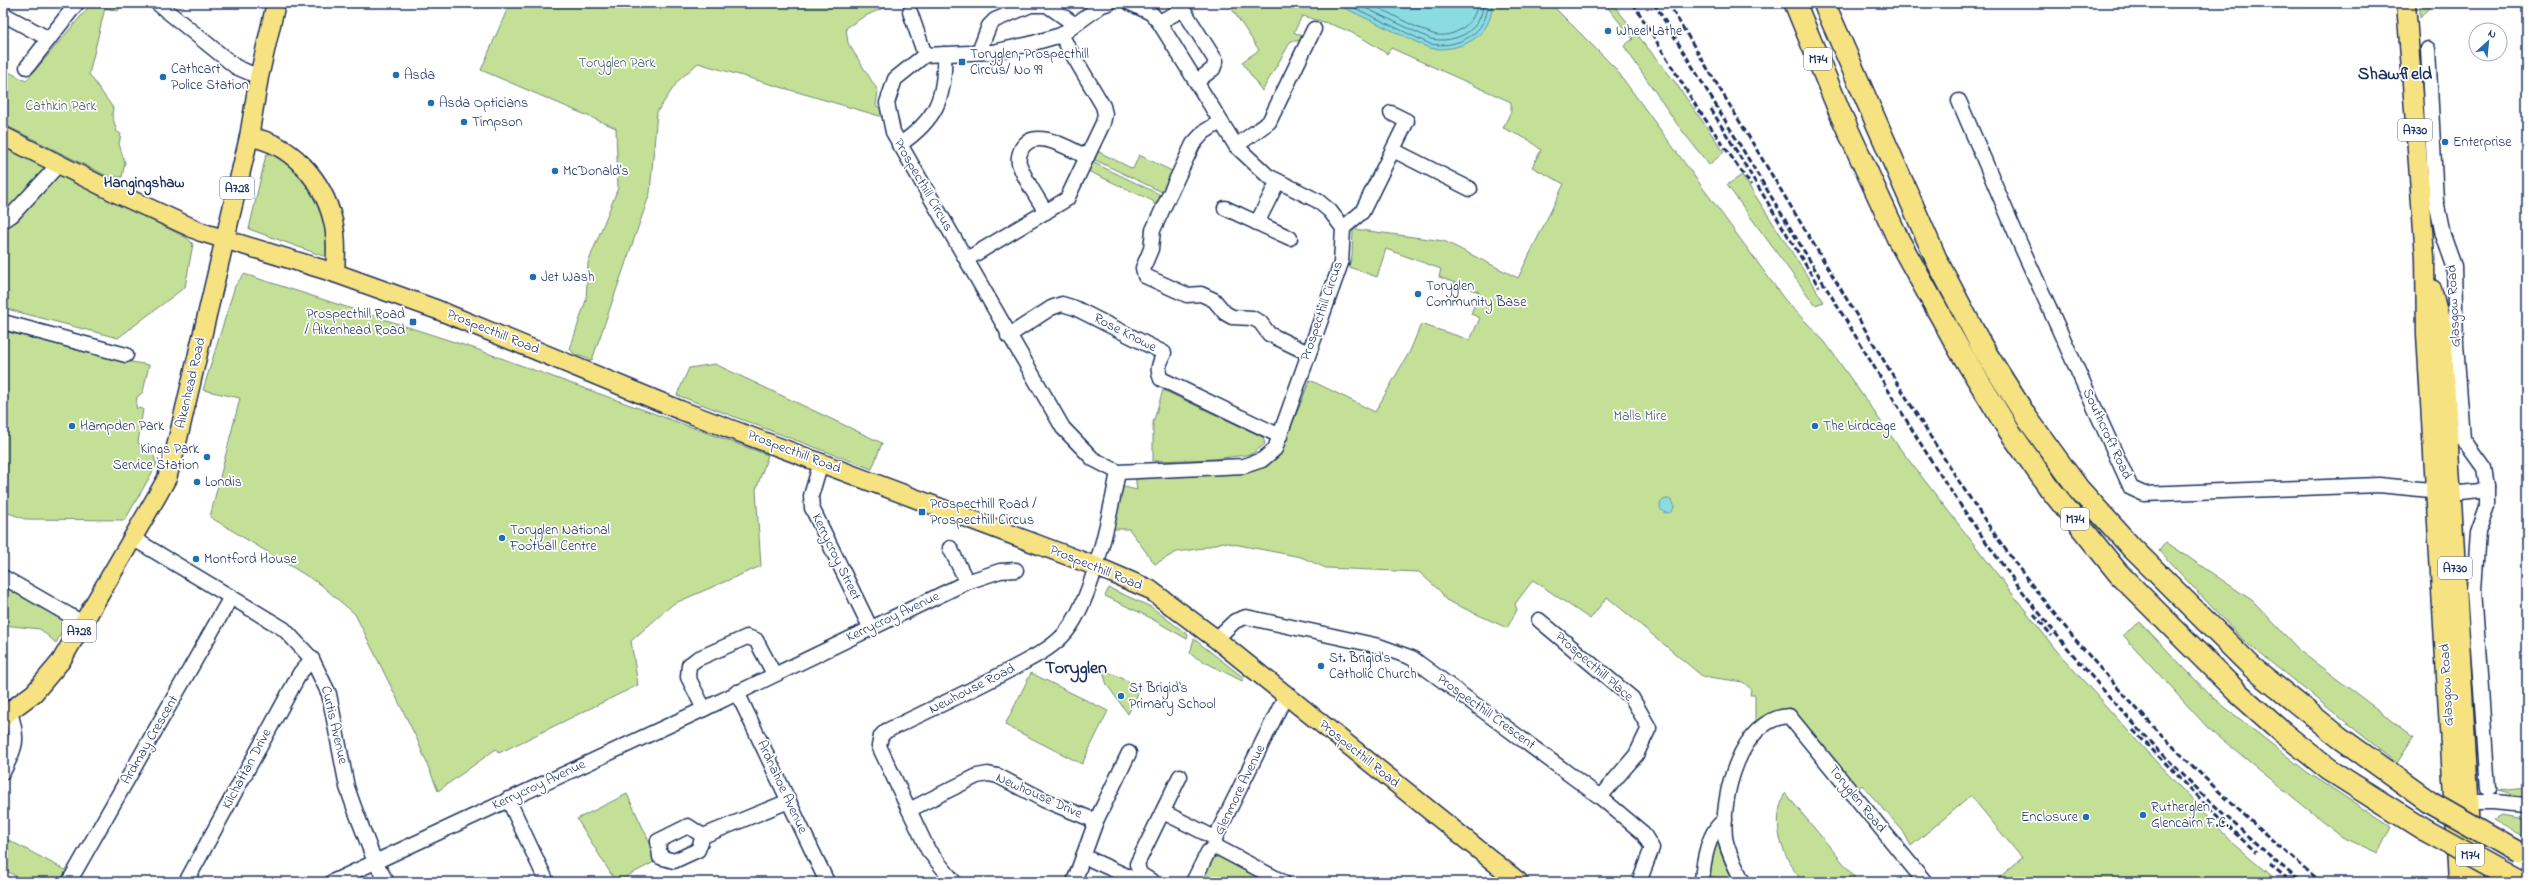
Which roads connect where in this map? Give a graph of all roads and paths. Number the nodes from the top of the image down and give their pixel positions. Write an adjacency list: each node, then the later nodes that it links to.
1 (77, 3): 15 (street)
2 (157, 3): 21 (street)
3 (276, 3): 21 (main road, Aikenhead Road / A728)
4 (1109, 3): 12 (street)
5 (1130, 3): 11 (street)
6 (1794, 3): 89 (highway, M74, bridge)
7 (1824, 3): 85 (highway, M74, bridge)
8 (2406, 3): 52 (main road, Glasgow Road / A730)
9 (910, 12): 19 (street)
10 (3, 14): 15 (street)
11 (1159, 22): 22 (street); 22 (street)
12 (1074, 24): 14 (street); 17 (street)
13 (1314, 29): 29 (street)
14 (1061, 35): 17 (street); 31 (street)
15 (49, 39): 20 (street)
16 (2428, 49): 51 (street, Glasgow Road)
17 (979, 52): 18 (street)
18 (944, 54): 19 (street); 28 (street)
19 (925, 55): 28 (street, Prospecthill Circus)
20 (27, 66)
21 (258, 77): 27 (main road, Aikenhead Road / A728)
22 (1197, 81): 25 (street)
23 (1959, 101): 52 (street, Southcroft Road)
24 (1391, 113): 30 (street)
25 (1220, 122): 29 (street); 46 (street)
26 (3, 136): 32 (main road, Prospecthill Road)
27 (249, 136): 41 (main road, Aikenhead Road / A728); 43 (main road)
28 (900, 145): 42 (street, Prospecthill Circus)
29 (1236, 146): 33 (street)
30 (1393, 150): 34 (street); 39 (street)
31 (1087, 157): 36 (street); 36 (street)
32 (59, 164): 37 (street); 41 (main road, Prospecthill Road)
33 (1278, 181): 38 (street); 39 (street)
34 (1470, 189)
35 (1225, 208): 38 (street)
36 (1046, 212): 42 (street)
37 (3, 221)
38 (1257, 223): 40 (street)
39 (1343, 228): 46 (street, Prospecthill Circus)
40 (1290, 238)
41 (225, 240): 43 (main road, Prospecthill Road); 53 (main road, Aikenhead Road / A728)
42 (967, 259): 45 (street, Prospecthill Circus)
43 (336, 273): 49 (main road, Prospecthill Road)
44 (3, 322): 47 (street)
45 (1008, 336): 48 (street, Rose Knowe); 50 (street, Prospecthill Circus)
46 (1308, 353): 48 (street, Prospecthill Circus)
47 (126, 355)
48 (1280, 436): 50 (street, Prospecthill Circus)
49 (821, 462): 55 (main road, Prospecthill Road); 62 (street, Kerrycroy Street)
50 (1118, 472): 55 (street)
51 (2487, 486): 52 (street); 73 (street, Glasgow Road)
52 (2443, 490): 77 (main road, Glasgow Road / A730)
53 (134, 539): 59 (street, Curtis Avenue); 61 (main road, Aikenhead Road / A728)
54 (950, 548): 58 (street)
55 (1095, 566): 63 (main road, Prospecthill Road); 79 (street, Newhouse Road)
56 (1016, 570): 58 (street, Kerrycroy Avenue)
57 (3, 577): 61 (street)
58 (967, 582): 62 (street, Kerrycroy Avenue)
59 (231, 597): 64 (street, Curtis Avenue); 90 (street, Ardmay Crescent)
60 (1539, 620): 74 (street, Prospecthill Place)
61 (83, 623): 69 (main road, Aikenhead Road / A728)
62 (870, 627): 65 (street, Kerrycroy Avenue)
63 (1216, 639): 67 (main road, Prospecthill Road); 74 (street, Prospecthill Crescent)
64 (312, 659): 87 (street, Curtis Avenue); 91 (street, Kilchattan Drive)
65 (774, 674): 66 (street, Kerrycroy Avenue); 68 (street)
66 (737, 692): 68 (street, Kerrycroy Avenue); 76 (street, Ardnahoe Avenue)
67 (1286, 695): 84 (street, Glenmore Avenue); 101 (main road, Prospecthill Road)
68 (704, 709): 75 (street, Kerrycroy Avenue)
69 (6, 714): 71 (street)
70 (1129, 753): 82 (street, Newhouse Drive)
71 (3, 772)
72 (1180, 776): 80 (street)
73 (2488, 789)
74 (1600, 797): 102 (street, Prospecthill Crescent)
75 (508, 799): 87 (street, Kerrycroy Avenue); 94 (street)
76 (789, 801): 83 (street); 95 (street, Ardnahoe Avenue)
77 (2461, 802): 78 (street); 106 (main road, Glasgow Road / A730); 107 (main road, Glasgow Road / A730)
78 (2527, 805)
79 (909, 810): 82 (street, Newhouse Drive); 96 (street)
80 (1163, 812): 84 (street); 98 (street)
81 (1725, 820): 103 (street); 104 (street); 105 (street, Toryglen Road)
82 (1096, 822): 86 (street, Newhouse Drive)
83 (703, 836)
84 (1215, 842): 99 (street, Glenmore Avenue); 100 (street)
85 (2522, 854)
86 (1083, 856): 88 (street); 97 (street, Newhouse Drive)
87 (375, 862): 92 (street, Kerrycroy Avenue); 93 (street, Curtis Avenue)
88 (1127, 876)
89 (2519, 881)
90 (69, 882)
91 (186, 882)
92 (332, 882)
93 (387, 882)
94 (548, 882)
95 (827, 882)
96 (954, 882)
97 (1074, 882)
98 (1153, 882)
99 (1193, 882)
100 (1283, 882)
101 (1519, 882)
102 (1639, 882)
103 (1702, 882)
104 (1743, 882)
105 (1925, 882)
106 (2458, 882)
107 (2474, 882)

